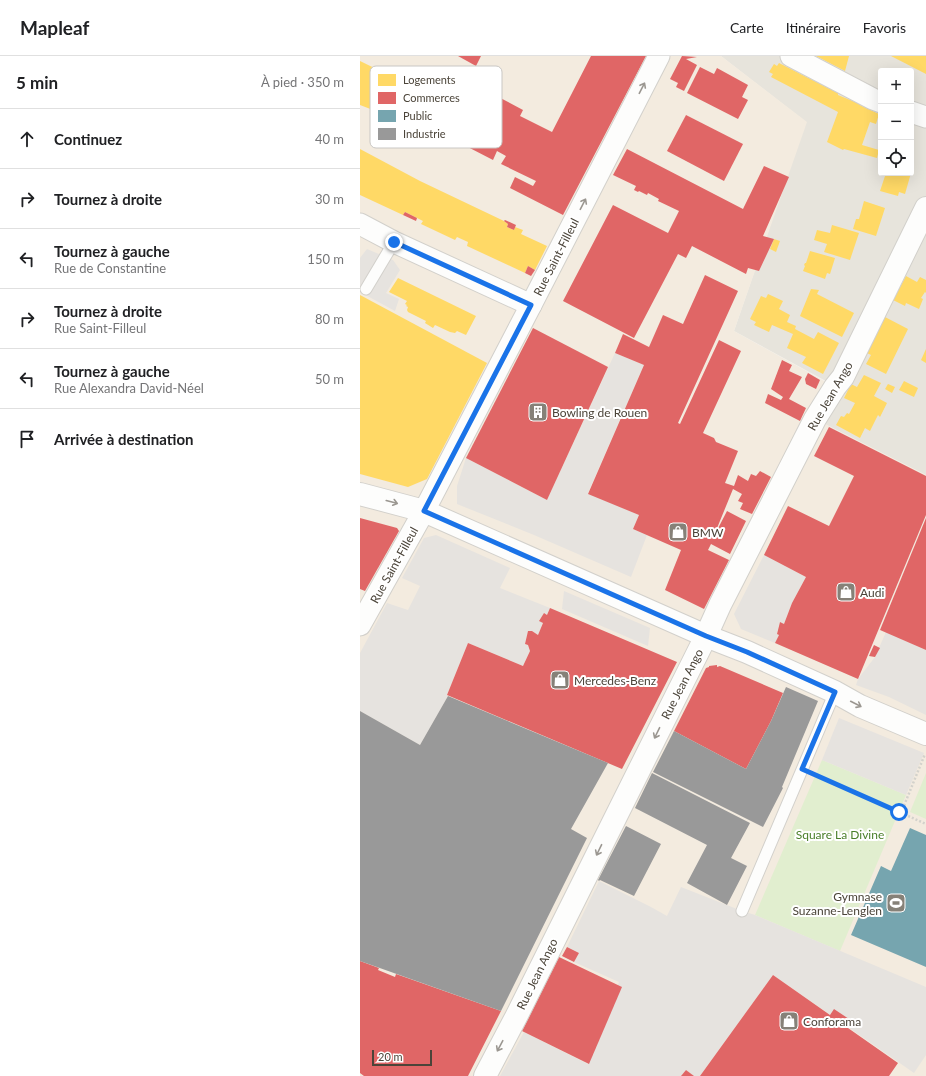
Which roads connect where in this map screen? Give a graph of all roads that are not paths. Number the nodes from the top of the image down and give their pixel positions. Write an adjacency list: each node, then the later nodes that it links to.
1 (659, 56): 11 (street, Rue Saint-Filleul, one-way to 1)
2 (791, 56): 3 (street)
3 (878, 101)
4 (914, 113): 5 (street)
5 (926, 117)
6 (926, 208): 8 (street, Rue Jean Ango)
7 (360, 224): 9 (street)
8 (920, 231): 15 (street, Rue Jean Ango)
9 (394, 242): 10 (lane); 11 (street)
10 (366, 289)
11 (531, 305): 13 (street, Rue Saint-Filleul)
12 (360, 494): 13 (street, one-way to 13)
13 (424, 511): 14 (street, Rue Saint-Filleul); 15 (street)
14 (360, 625)
15 (706, 636): 16 (street); 19 (street, Rue Jean Ango, one-way to 19)
16 (835, 692): 17 (street, one-way to 17); 18 (lane)
17 (926, 734)
18 (742, 911)
19 (485, 1076)

